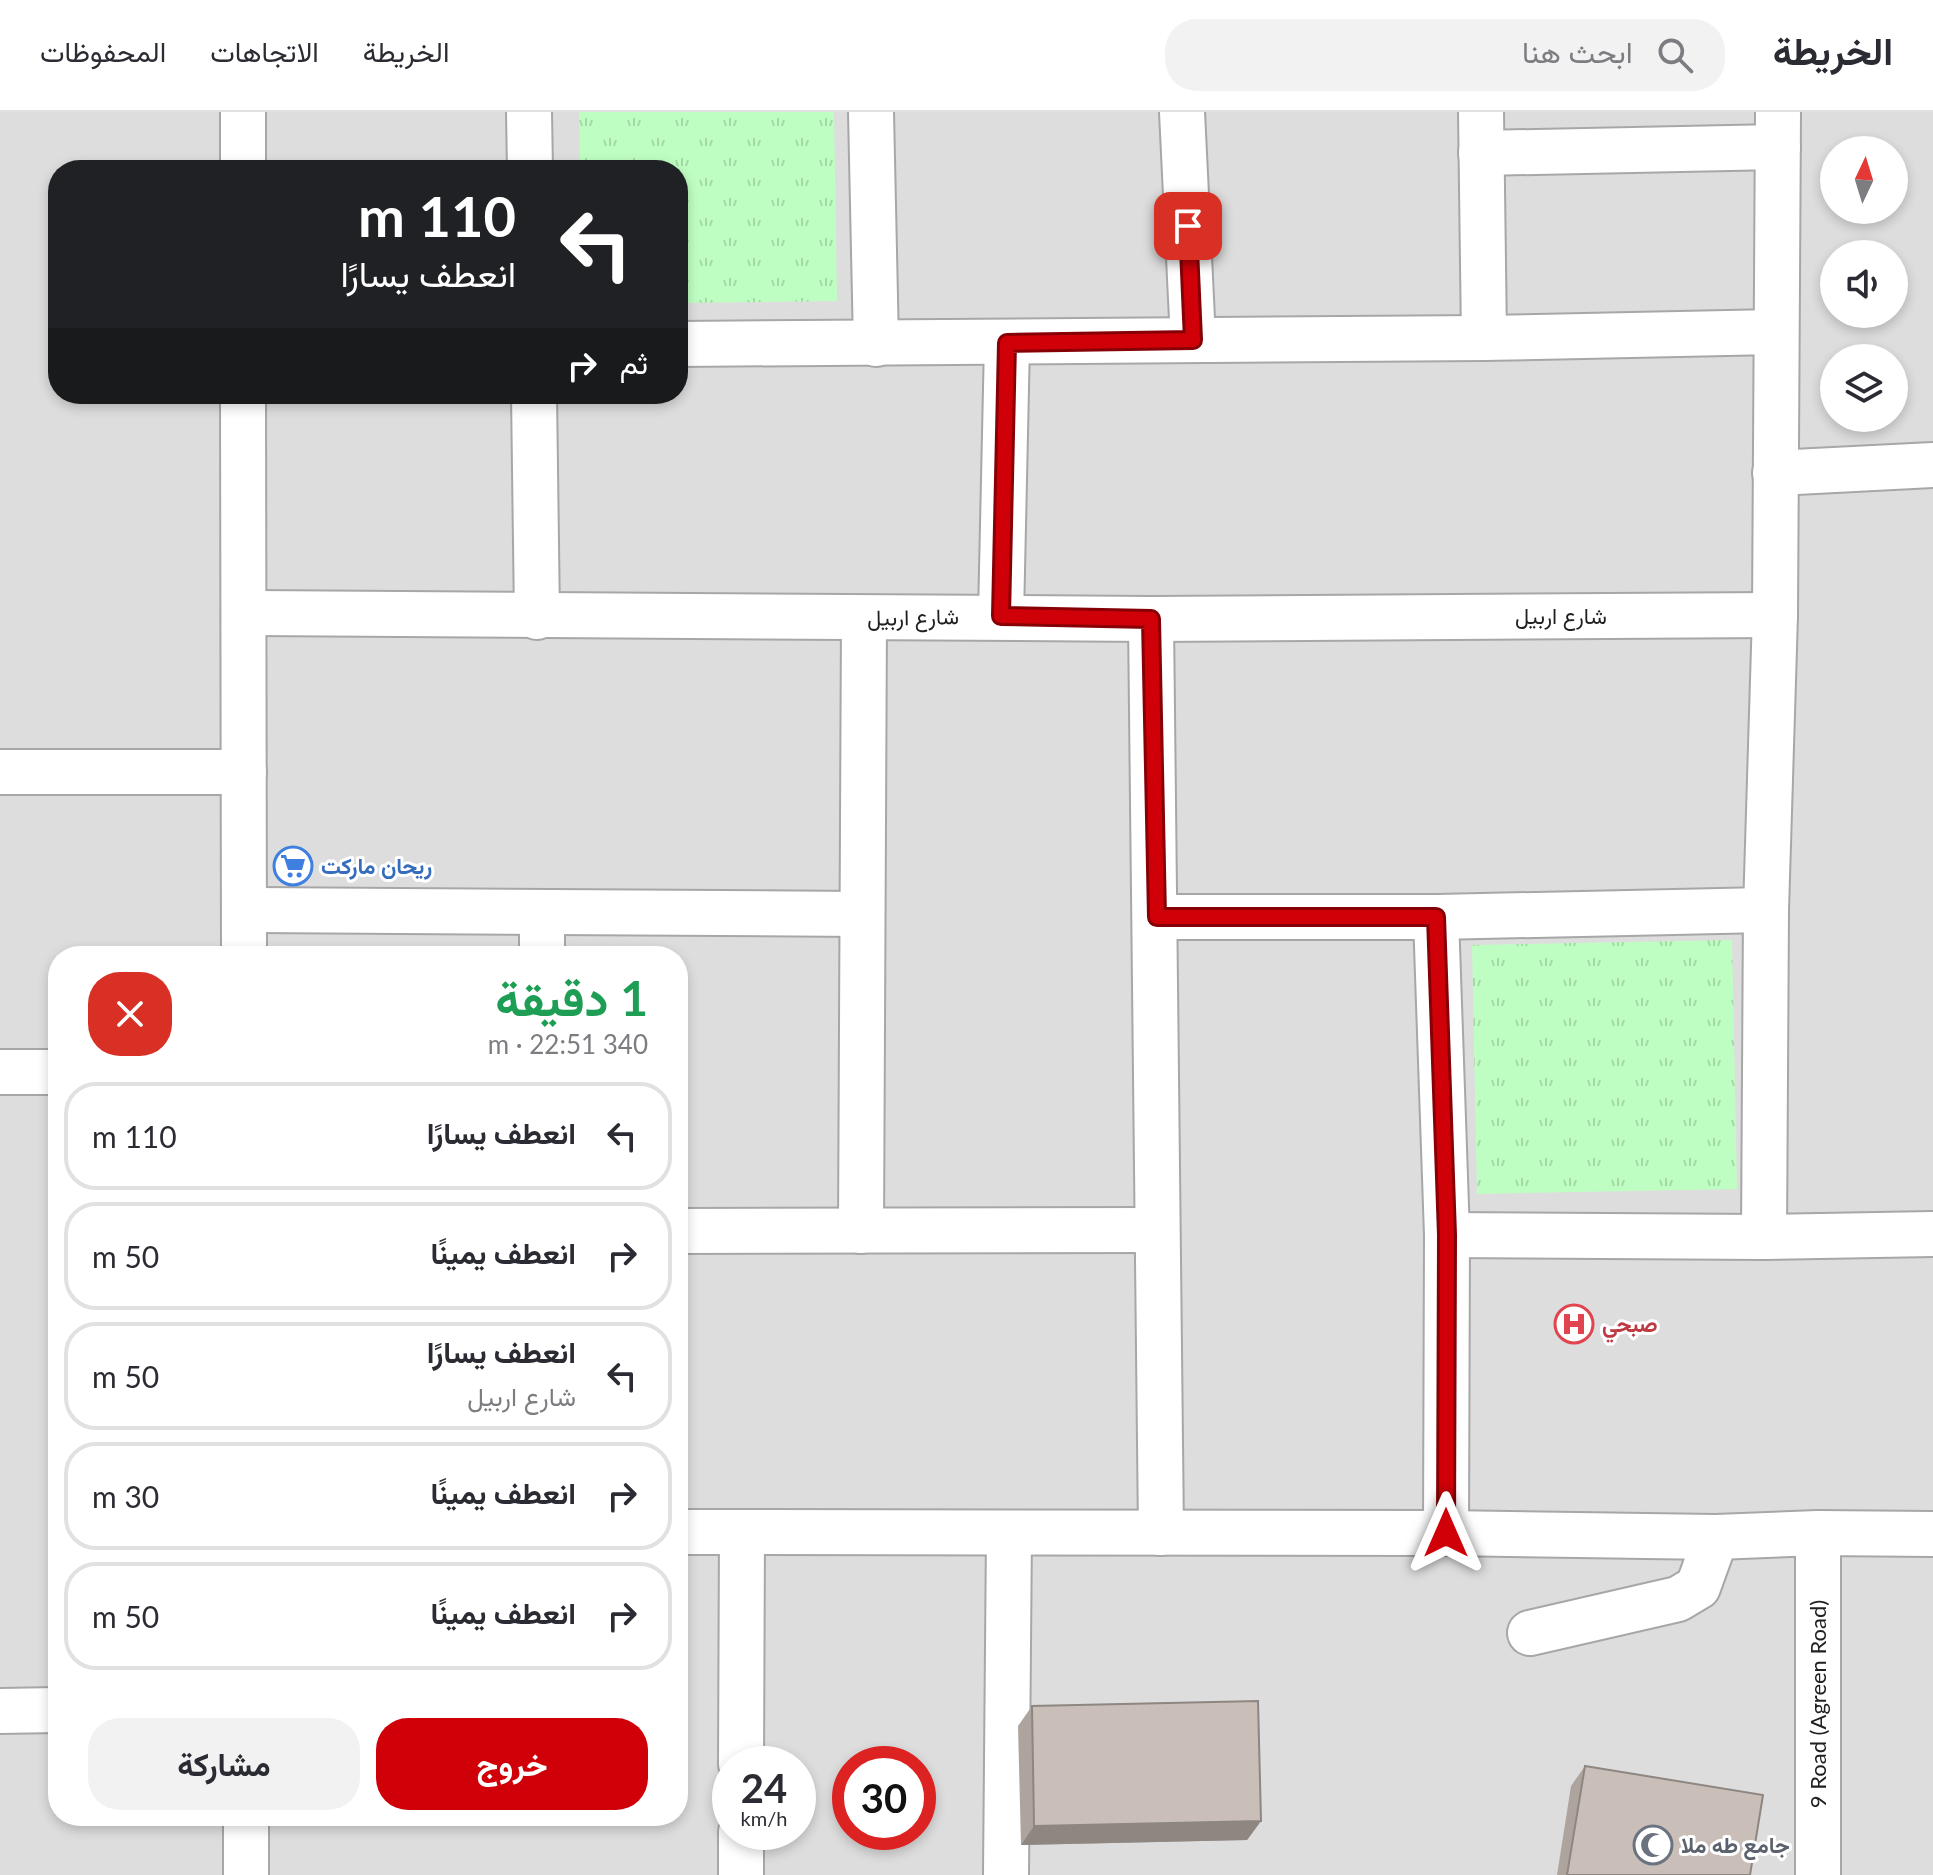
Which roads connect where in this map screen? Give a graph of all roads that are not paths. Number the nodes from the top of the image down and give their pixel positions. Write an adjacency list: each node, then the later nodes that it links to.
1 (243, 112): 7 (street)
2 (529, 112): 8 (street)
3 (871, 112): 14 (street)
4 (1182, 112): 11 (street)
5 (1778, 130): 6 (street); 9 (street)
6 (1481, 133): 10 (street)
7 (243, 160)
8 (530, 160)
9 (1775, 332): 10 (street); 18 (street)
10 (1484, 338): 11 (street)
11 (1193, 340): 12 (street)
12 (1007, 343): 14 (street); 21 (street)
13 (688, 344): 14 (street)
14 (876, 344)
15 (243, 404): 19 (street)
16 (534, 404): 22 (street)
17 (1933, 465): 18 (street)
18 (1775, 473): 20 (street)
19 (244, 613): 22 (street, شارع اربيل); 26 (street)
20 (1775, 615): 24 (street, شارع اربيل); 28 (street)
21 (1001, 616): 23 (street, شارع اربيل); 24 (street, شارع اربيل)
22 (537, 617): 23 (street, شارع اربيل)
23 (864, 618): 30 (street)
24 (1151, 619): 31 (street)
25 (0, 772): 26 (street)
26 (244, 772): 27 (street)
27 (244, 910): 29 (street); 33 (street)
28 (1766, 910): 32 (street); 42 (street)
29 (542, 912): 30 (street); 34 (street)
30 (861, 914): 39 (street)
31 (1157, 917): 32 (street); 37 (street)
32 (1436, 917): 41 (street)
33 (244, 946)
34 (542, 946)
35 (0, 1072): 36 (street)
36 (48, 1072)
37 (1156, 1230): 39 (street); 46 (street)
38 (688, 1231): 39 (street)
39 (861, 1231)
40 (1933, 1234): 42 (street)
41 (1447, 1235): 42 (street); 47 (street)
42 (1764, 1237)
43 (688, 1532): 44 (street)
44 (742, 1532): 45 (street); 54 (street)
45 (1009, 1533): 46 (street); 59 (street)
46 (1161, 1533): 47 (street)
47 (1446, 1533): 50 (street)
48 (1818, 1533): 49 (street); 50 (street); 60 (street, 9 Road (Agreen Road))
49 (1933, 1534)
50 (1716, 1537): 51 (street)
51 (1530, 1633)
52 (48, 1710): 53 (street)
53 (0, 1711)
54 (741, 1746)
55 (246, 1826): 57 (street)
56 (741, 1850): 58 (street)
57 (246, 1875)
58 (741, 1875)
59 (1006, 1875)
60 (1818, 1875)

